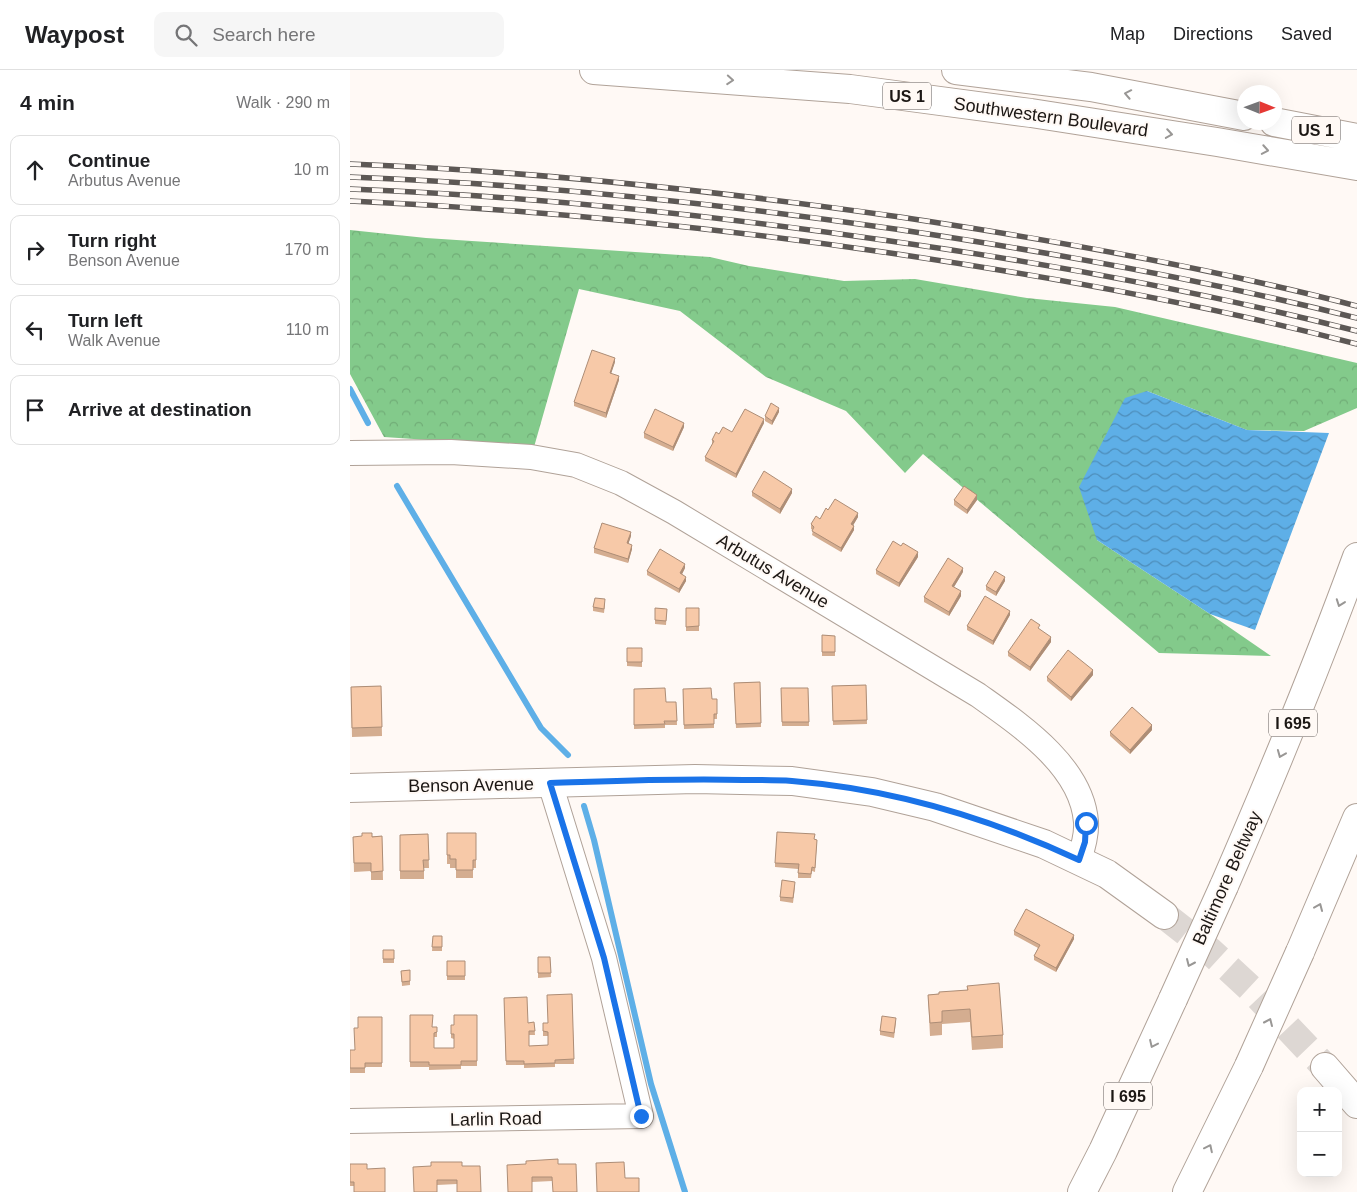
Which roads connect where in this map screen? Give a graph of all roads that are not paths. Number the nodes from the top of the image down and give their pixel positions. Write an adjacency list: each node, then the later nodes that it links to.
1 (594, 70): 6 (main road, Southwestern Boulevard / US 1, one-way to 6)
2 (956, 70): 3 (main road, Southwestern Boulevard, one-way to 2)
3 (1237, 115)
4 (1282, 124): 5 (main road, US 1)
5 (1357, 138)
6 (1357, 166)
7 (350, 453): 12 (street, Arbutus Avenue)
8 (1357, 557): 17 (main road, Baltimore Beltway / I 695, one-way to 17, bridge)
9 (550, 783): 10 (main road, Benson Avenue); 12 (main road, Benson Avenue); 16 (street, Larlin Road)
10 (350, 788)
11 (1357, 818): 18 (main road, one-way to 11, bridge)
12 (1079, 860): 13 (main road, Benson Avenue)
13 (1164, 914)
14 (1325, 1067): 15 (main road)
15 (1357, 1104)
16 (350, 1122)
17 (1082, 1192)
18 (1187, 1192)

